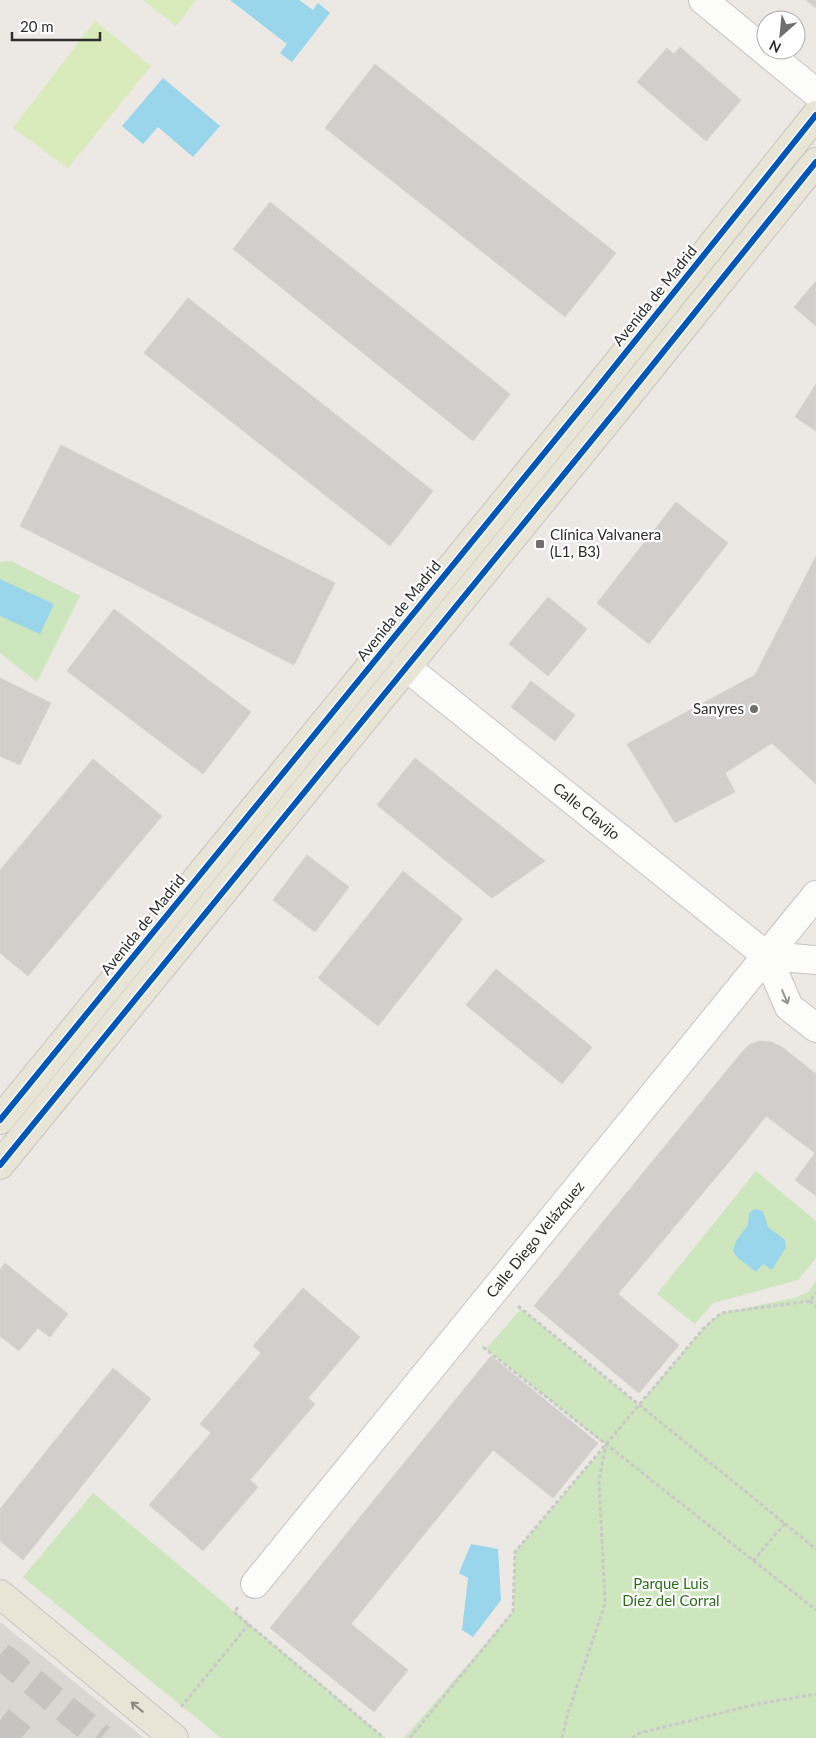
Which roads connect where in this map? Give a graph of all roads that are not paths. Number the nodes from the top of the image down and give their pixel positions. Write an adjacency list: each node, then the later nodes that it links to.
1 (703, 0): 2 (street)
2 (816, 94)
3 (816, 115): 10 (main road, Avenida de Madrid)
4 (816, 162): 5 (main road)
5 (406, 667): 7 (street, Calle Clavijo); 11 (main road)
6 (816, 895): 7 (street, Calle Diego Velázquez)
7 (767, 956): 8 (street); 9 (street, Calle Clavijo, one-way to 9); 12 (street, Calle Diego Velázquez)
8 (816, 960)
9 (816, 1028)
10 (0, 1120)
11 (0, 1165)
12 (255, 1584)
13 (0, 1594): 14 (main road, one-way to 13)
14 (169, 1733)

